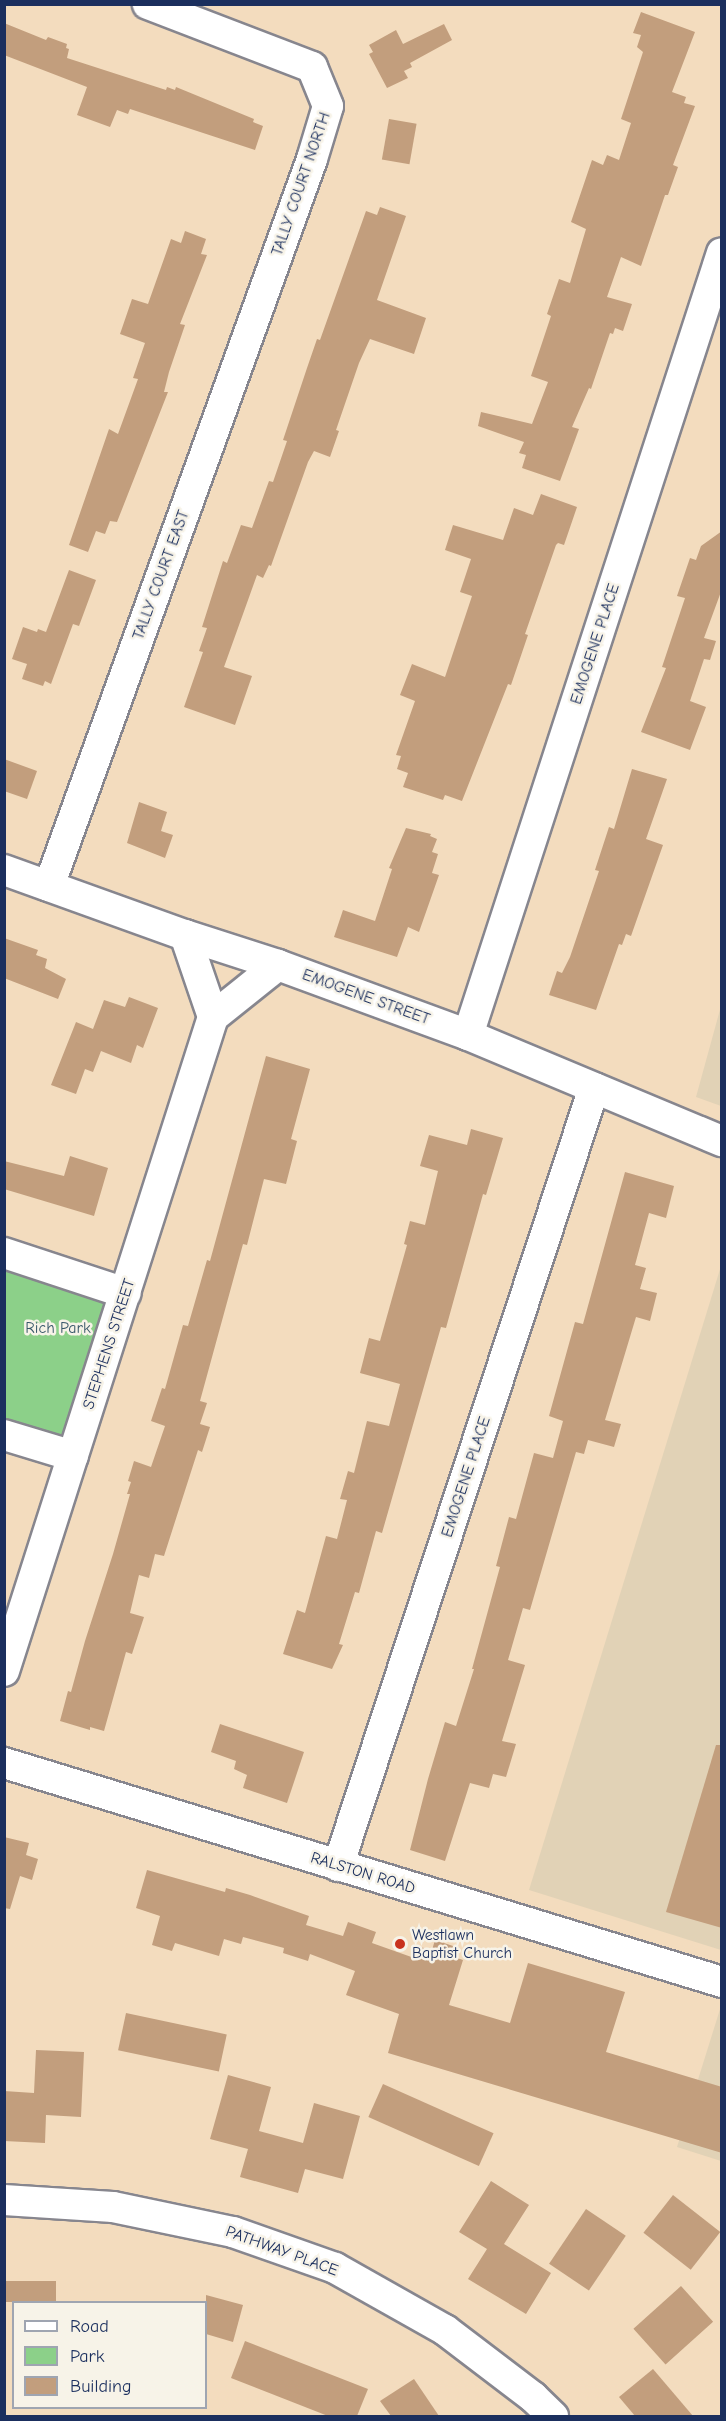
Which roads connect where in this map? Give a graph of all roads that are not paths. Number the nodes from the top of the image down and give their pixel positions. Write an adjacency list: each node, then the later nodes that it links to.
1 (148, 4): 3 (street, TALLY COURT NORTH)
2 (722, 253): 9 (street, EMOGENE PLACE)
3 (273, 264): 5 (street, TALLY COURT EAST)
4 (4, 870): 5 (street, EMOGENE STREET)
5 (49, 886): 6 (street, EMOGENE STREET)
6 (185, 935): 7 (street, EMOGENE STREET); 8 (street)
7 (278, 965): 8 (street); 9 (street, EMOGENE STREET)
8 (213, 1017): 13 (street, STEPHENS STREET)
9 (468, 1035): 10 (street, EMOGENE STREET)
10 (594, 1088): 11 (street, EMOGENE STREET); 18 (street, EMOGENE PLACE)
11 (722, 1141)
12 (4, 1253): 13 (street)
13 (126, 1293): 15 (street, STEPHENS STREET)
14 (4, 1436): 15 (street)
15 (73, 1456): 16 (street, STEPHENS STREET)
16 (4, 1671)
17 (4, 1762): 18 (street, RALSTON ROAD)
18 (338, 1866): 19 (street, RALSTON ROAD)
19 (722, 1982)
20 (4, 2200): 21 (street, PATHWAY PLACE)
21 (553, 2416)

